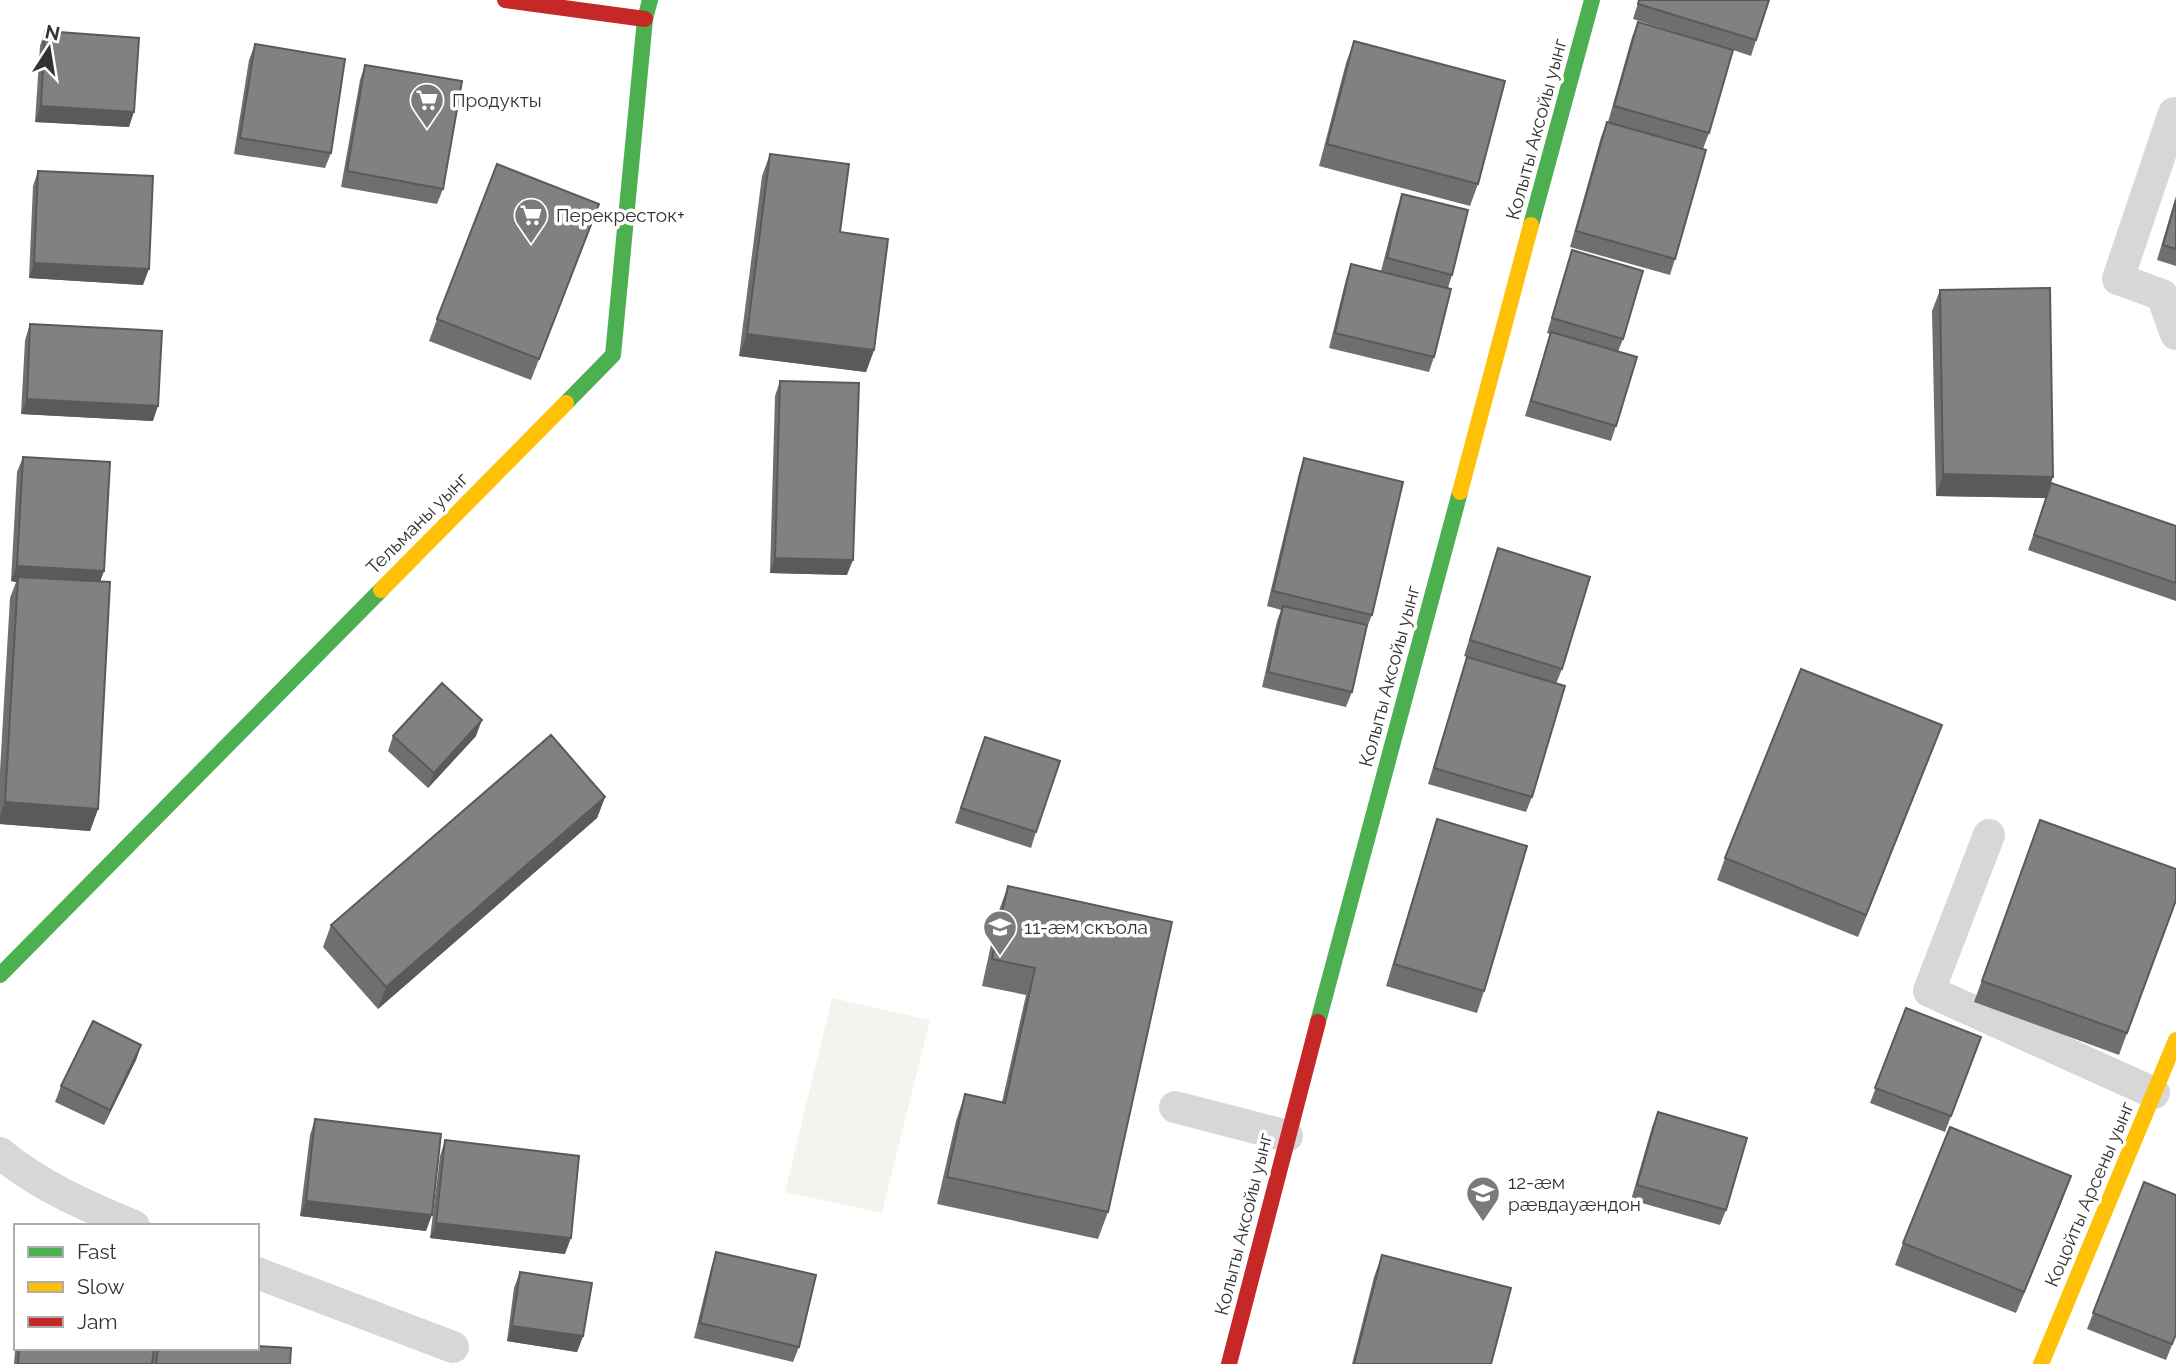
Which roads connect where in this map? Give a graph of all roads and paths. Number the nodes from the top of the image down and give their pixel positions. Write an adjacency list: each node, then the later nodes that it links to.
1 (505, 0): 4 (street)
2 (650, 0): 4 (street, Тельманы уынг)
3 (1592, 0): 12 (street, Колыты Аксойы уынг)
4 (645, 19): 8 (street, Тельманы уынг)
5 (2174, 113): 6 (lane)
6 (2176, 334)
7 (1990, 835): 10 (lane)
8 (0, 975)
9 (2176, 1040): 10 (street, Коцойты Арсены уынг)
10 (2154, 1093): 18 (street, Коцойты Арсены уынг)
11 (1175, 1107): 12 (lane)
12 (1287, 1136): 17 (street, Колыты Аксойы уынг)
13 (0, 1153): 14 (lane)
14 (129, 1224)
15 (259, 1274): 16 (lane)
16 (453, 1347)
17 (1229, 1364)
18 (2041, 1364)

